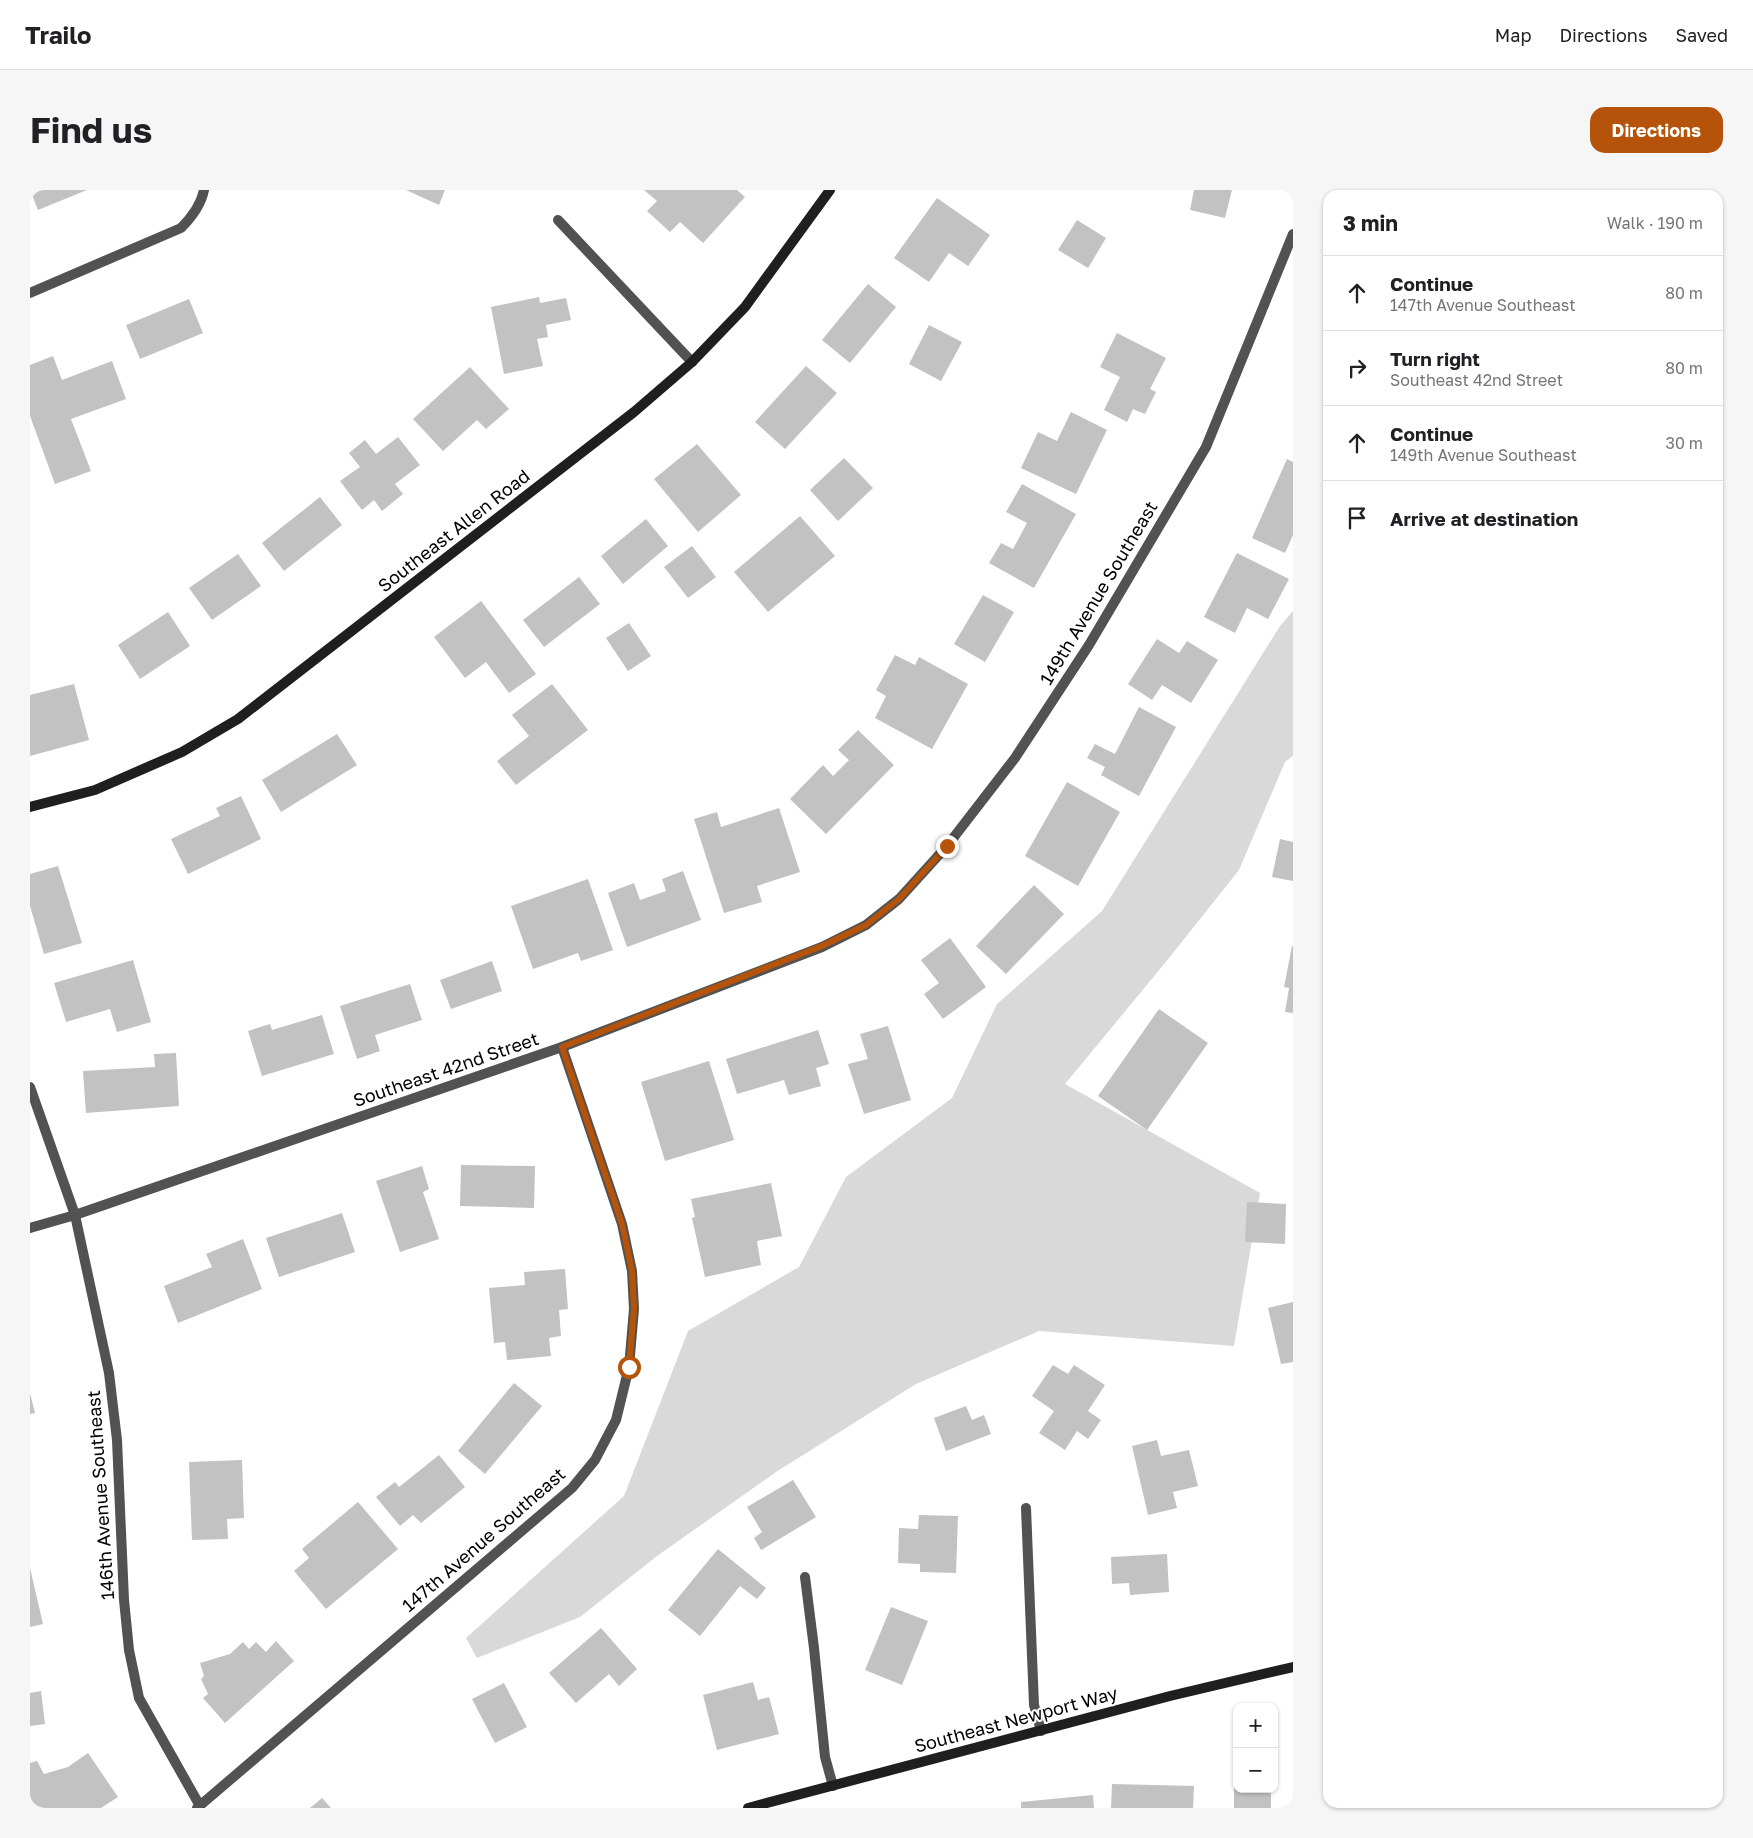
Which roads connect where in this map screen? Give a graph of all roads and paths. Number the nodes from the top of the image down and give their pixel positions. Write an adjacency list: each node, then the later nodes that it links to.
1 (204, 190): 5 (street)
2 (830, 190): 6 (street, Southeast Allen Road)
3 (558, 220): 6 (street)
4 (1293, 234): 8 (street, 149th Avenue Southeast)
5 (30, 293)
6 (692, 362): 7 (street, Southeast Allen Road)
7 (30, 806)
8 (866, 925): 9 (street, Southeast 42nd Street)
9 (562, 1047): 11 (street, Southeast 42nd Street); 18 (street, 147th Avenue Southeast)
10 (30, 1087): 11 (street, 146th Avenue Southeast)
11 (75, 1215): 12 (street, Southeast 42nd Street); 18 (street, 146th Avenue Southeast)
12 (30, 1228)
13 (1026, 1508): 16 (street)
14 (804, 1577): 17 (street)
15 (1293, 1667): 16 (street, Southeast Newport Way)
16 (1041, 1731): 17 (street, Southeast Newport Way)
17 (833, 1786): 19 (street, Southeast Newport Way)
18 (199, 1807)
19 (748, 1808)

